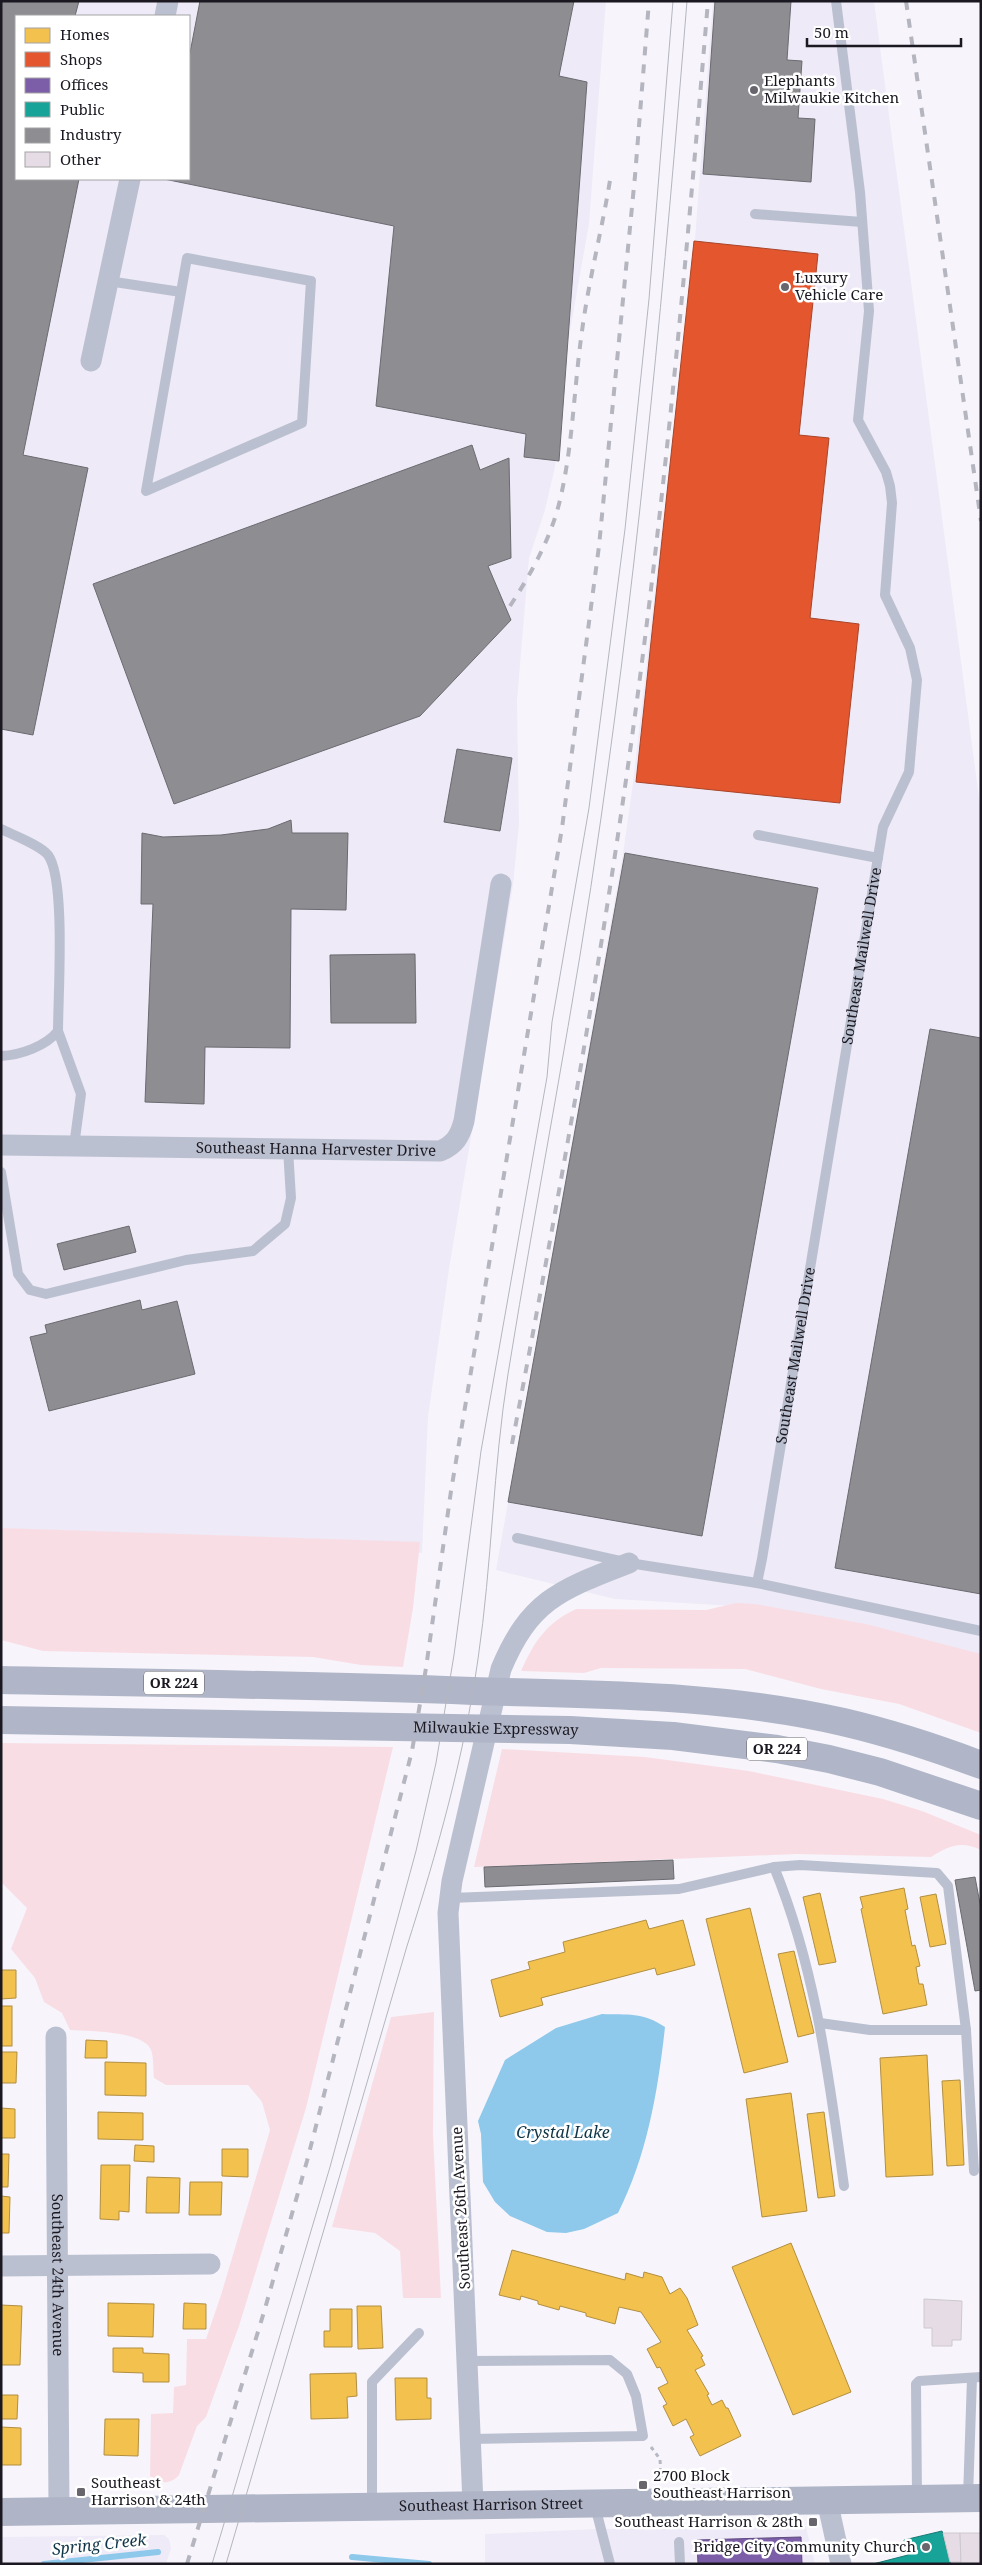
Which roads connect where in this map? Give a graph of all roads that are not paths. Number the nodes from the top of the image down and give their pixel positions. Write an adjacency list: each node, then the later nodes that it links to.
1 (168, 1): 3 (street)
2 (836, 1): 6 (lane, Southeast Mailwell Drive)
3 (165, 15)
4 (130, 180): 7 (street)
5 (755, 214): 6 (lane)
6 (862, 222): 12 (lane, Southeast Mailwell Drive)
7 (108, 281): 8 (lane); 9 (street)
8 (181, 292): 8 (lane)
9 (92, 361)
10 (1, 829): 14 (lane)
11 (758, 835): 12 (lane)
12 (878, 858): 22 (lane, Southeast Mailwell Drive)
13 (501, 884): 18 (street, Southeast Hanna Harvester Drive)
14 (58, 1031): 15 (lane); 17 (lane)
15 (1, 1056)
16 (1, 1145): 17 (street, Southeast Hanna Harvester Drive)
17 (74, 1146): 18 (street, Southeast Hanna Harvester Drive)
18 (288, 1149): 19 (lane)
19 (1, 1172)
20 (517, 1538): 21 (lane)
21 (628, 1563): 22 (lane); 29 (street, Southeast 26th Avenue)
22 (757, 1583): 23 (lane)
23 (981, 1630)
24 (1, 1680): 26 (highway, OR 224)
25 (1, 1720): 27 (highway, Milwaukie Expressway / OR 224)
26 (981, 1765)
27 (981, 1806)
28 (774, 1867): 29 (lane); 30 (lane); 31 (lane)
29 (449, 1905): 39 (street, Southeast 26th Avenue)
30 (820, 2023): 31 (lane); 34 (lane)
31 (966, 2030): 33 (lane)
32 (56, 2037): 37 (street, Southeast 24th Avenue)
33 (974, 2171)
34 (844, 2186)
35 (210, 2264): 37 (street)
36 (1, 2266): 37 (street)
37 (56, 2266): 48 (street, Southeast 24th Avenue)
38 (419, 2333): 47 (lane)
39 (468, 2361): 41 (street, Southeast 26th Avenue); 41 (lane)
40 (976, 2378): 42 (lane); 43 (lane)
41 (471, 2439): 46 (street, Southeast 26th Avenue)
42 (917, 2498): 43 (main road, Southeast Harrison Street); 44 (main road, Southeast Harrison Street)
43 (975, 2498)
44 (826, 2500): 45 (main road, Southeast Harrison Street); 53 (street)
45 (594, 2502): 46 (main road, Southeast Harrison Street); 51 (lane)
46 (473, 2504): 47 (main road, Southeast Harrison Street)
47 (372, 2505): 48 (main road, Southeast Harrison Street)
48 (59, 2511): 49 (main road, Southeast Harrison Street)
49 (1, 2512)
50 (679, 2542): 52 (lane)
51 (610, 2564)
52 (680, 2564)
53 (841, 2564)

